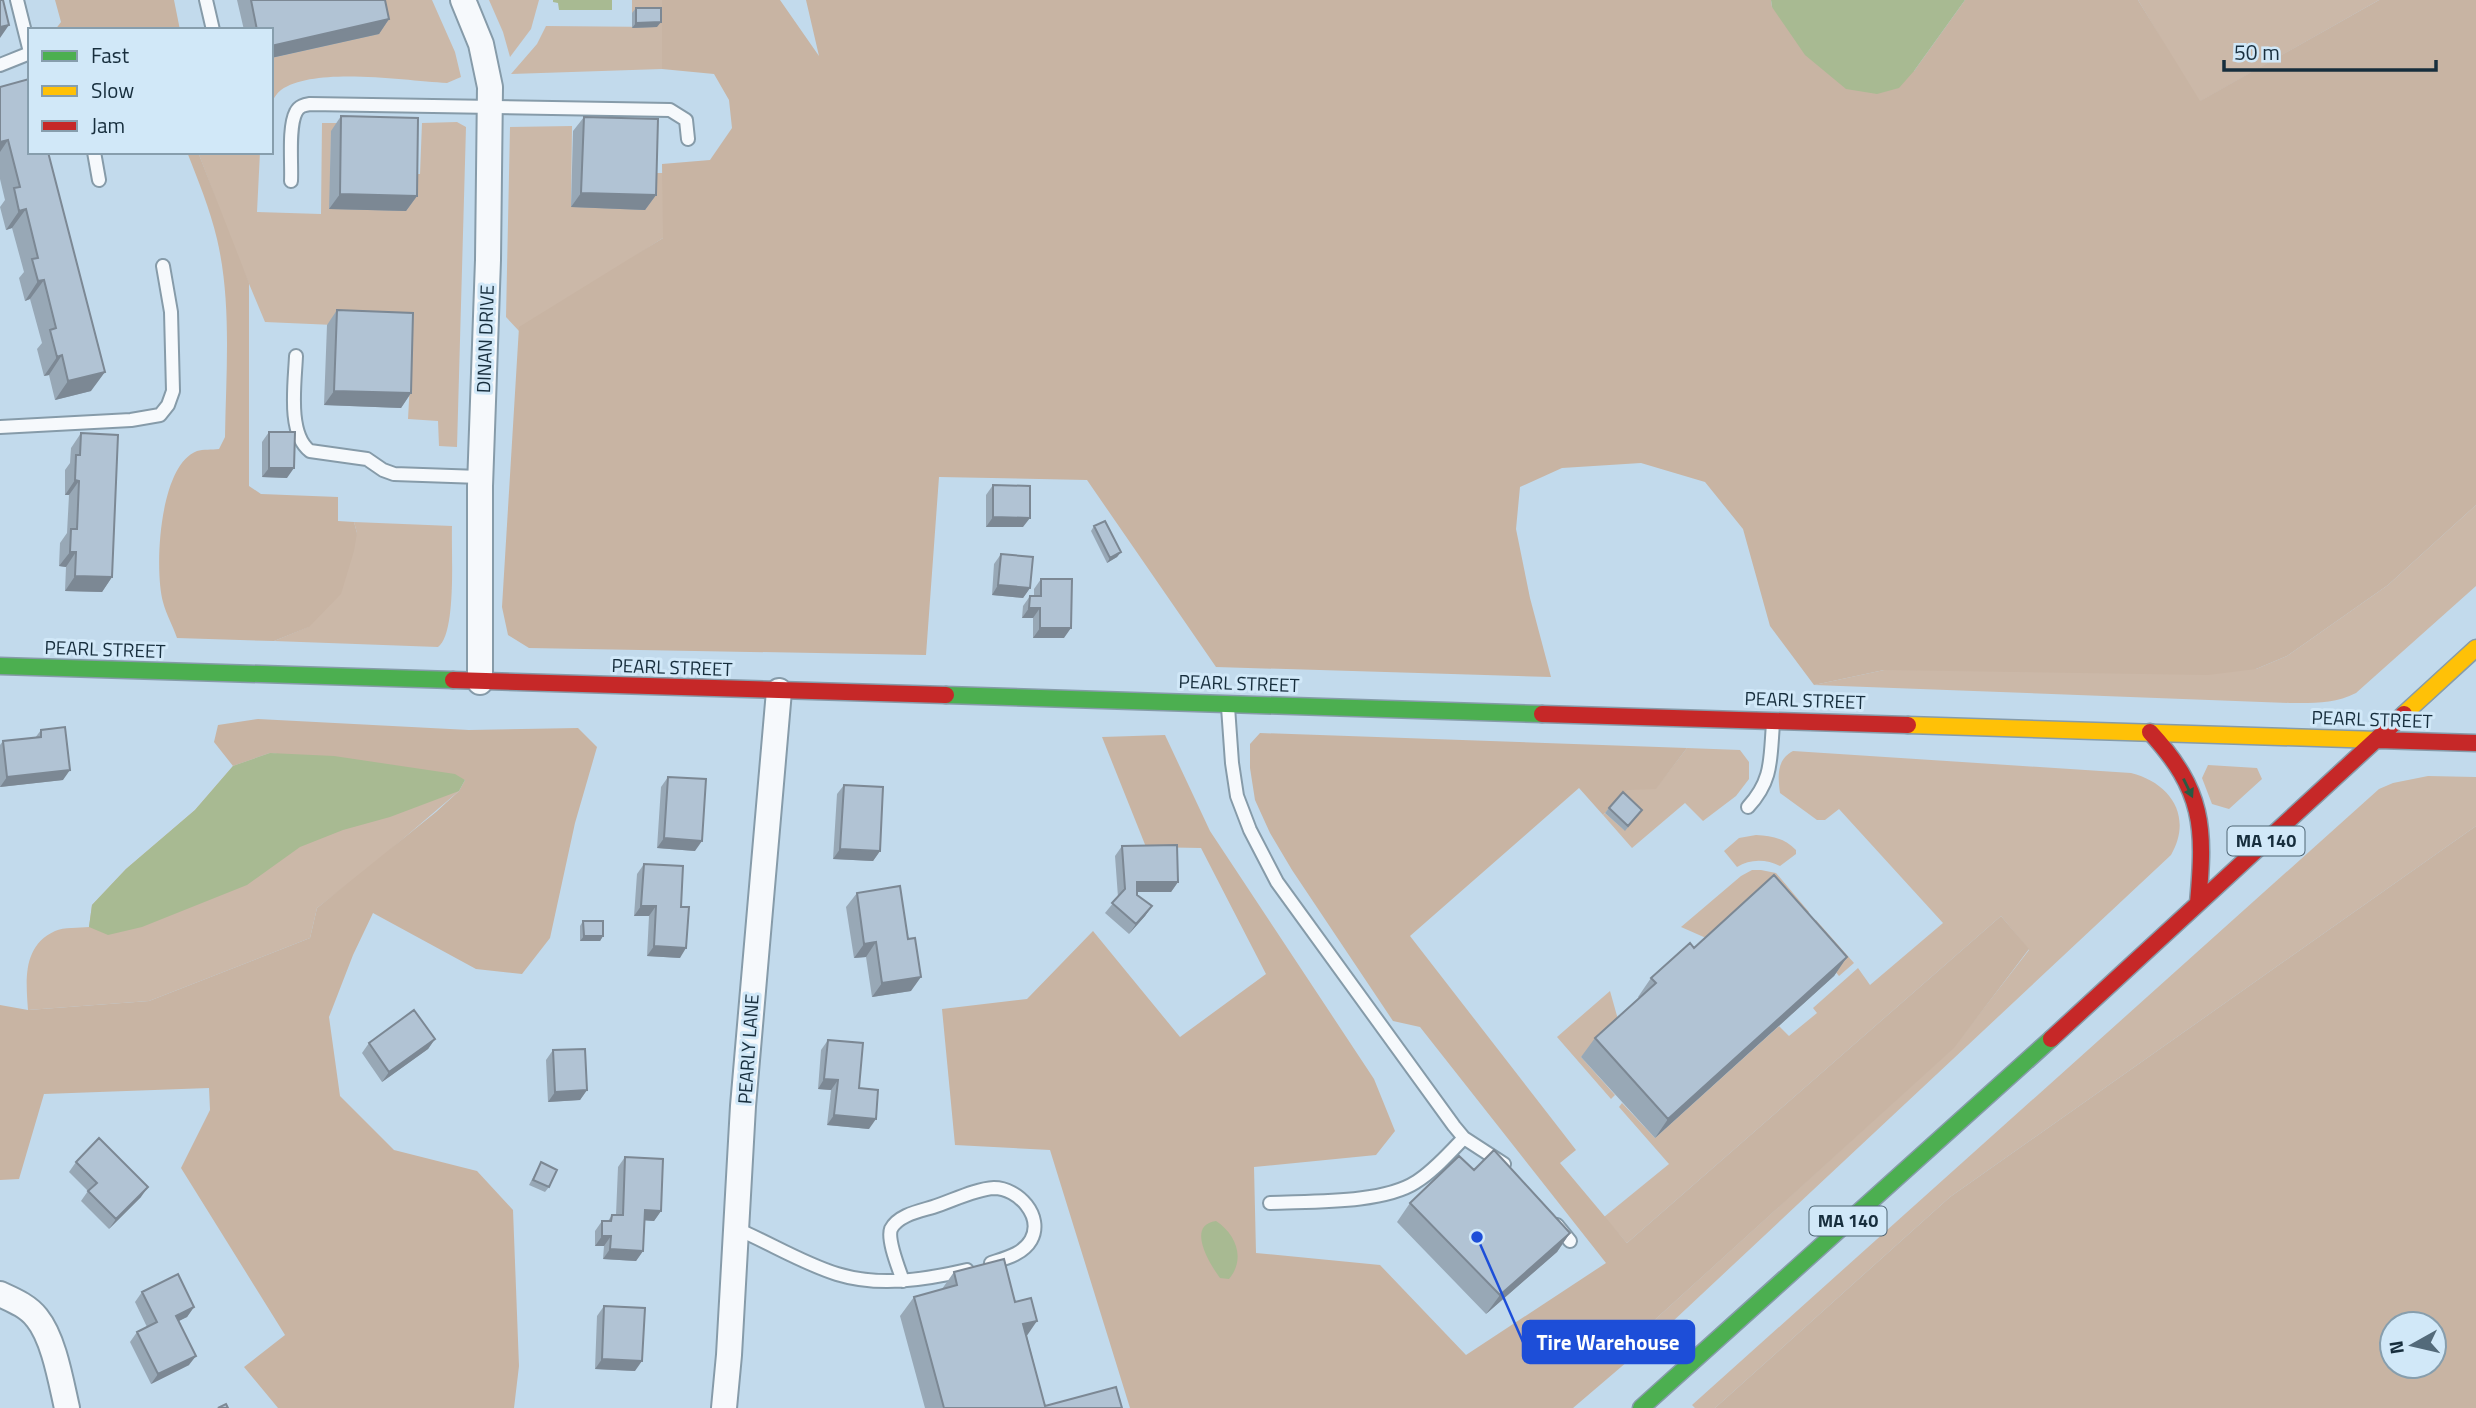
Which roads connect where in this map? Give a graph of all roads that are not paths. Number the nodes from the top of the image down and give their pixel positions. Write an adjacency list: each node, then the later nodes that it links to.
1 (17, 0): 5 (lane)
2 (206, 0): 4 (lane)
3 (463, 0): 8 (street, DINAN DRIVE)
4 (213, 28)
5 (28, 44)
6 (28, 53): 7 (lane)
7 (0, 65)
8 (490, 107): 9 (lane); 12 (lane); 16 (street, DINAN DRIVE)
9 (688, 139)
10 (94, 154): 11 (lane)
11 (99, 180)
12 (291, 181)
13 (163, 266): 15 (lane)
14 (296, 356): 16 (lane)
15 (0, 427)
16 (480, 477): 19 (street, DINAN DRIVE)
17 (2476, 648): 24 (main road, MA 140)
18 (0, 666): 19 (main road, PEARL STREET)
19 (480, 682): 20 (main road, PEARL STREET)
20 (779, 691): 21 (main road, PEARL STREET); 32 (street, PEARLY LANE)
21 (1227, 704): 22 (main road, PEARL STREET); 28 (lane)
22 (1773, 720): 23 (main road, PEARL STREET); 26 (lane)
23 (2150, 732): 24 (main road, PEARL STREET); 27 (main road, one-way to 27)
24 (2375, 740): 25 (main road, PEARL STREET); 27 (main road, MA 140)
25 (2476, 743)
26 (1748, 807)
27 (2198, 903): 38 (main road, MA 140)
28 (1464, 1138): 29 (lane); 30 (lane)
29 (1511, 1172)
30 (1270, 1203)
31 (1545, 1211): 33 (lane)
32 (737, 1228): 34 (lane); 37 (street, PEARLY LANE)
33 (1570, 1241)
34 (903, 1281): 34 (lane)
35 (0, 1294): 36 (street)
36 (67, 1408)
37 (724, 1408)
38 (1641, 1408)

